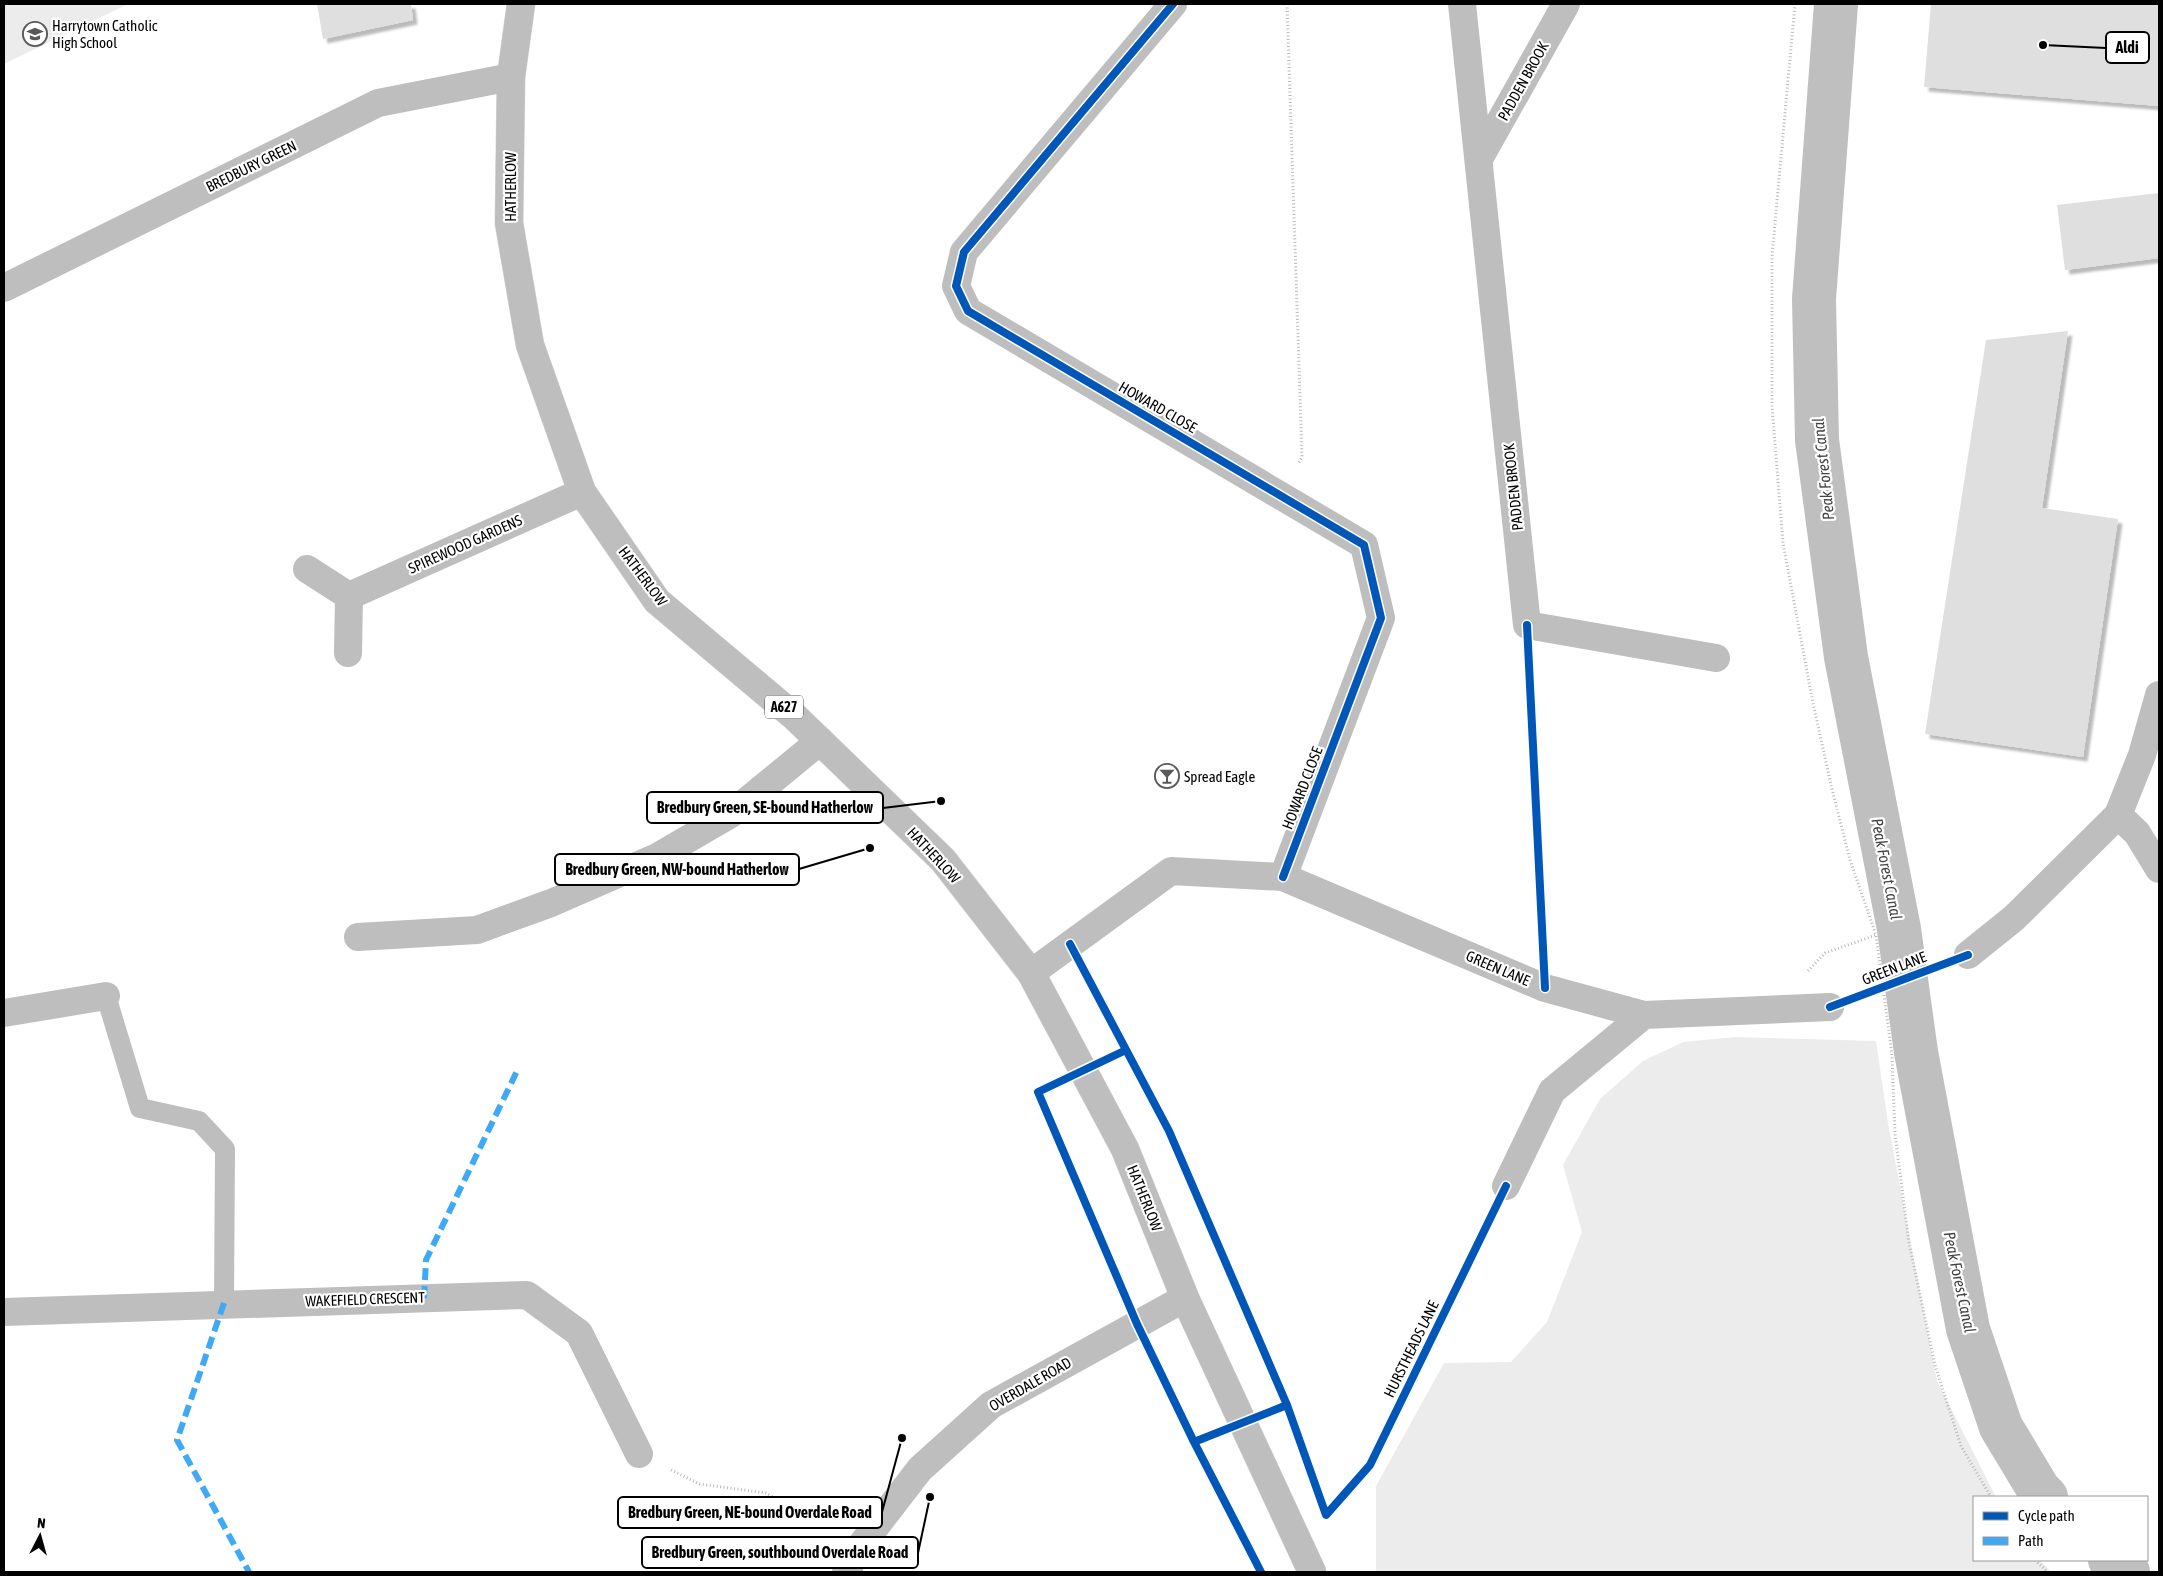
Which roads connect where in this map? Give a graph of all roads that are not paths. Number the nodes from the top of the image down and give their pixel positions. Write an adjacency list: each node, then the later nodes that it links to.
1 (521, 4): 5 (street, A627)
2 (1173, 4): 17 (street, HOWARD CLOSE)
3 (1462, 4): 6 (street, PADDEN BROOK)
4 (1566, 4): 6 (street, PADDEN BROOK)
5 (511, 77): 7 (street, BREDBURY GREEN); 8 (street, HATHERLOW / A627)
6 (1479, 159): 12 (street, PADDEN BROOK)
7 (4, 288)
8 (582, 492): 10 (street, SPIREWOOD GARDENS); 14 (street, HATHERLOW / A627)
9 (307, 569): 10 (street)
10 (349, 596): 11 (street)
11 (348, 653)
12 (1716, 658)
13 (2159, 695): 15 (street)
14 (820, 741): 18 (street); 20 (street, HATHERLOW / A627)
15 (2118, 815): 16 (street); 19 (street)
16 (2159, 869)
17 (1283, 877): 20 (street, GREEN LANE); 24 (street, GREEN LANE)
18 (358, 937)
19 (1968, 955)
20 (1031, 973): 26 (street, HATHERLOW / A627)
21 (106, 996): 23 (street); 27 (lane)
22 (1830, 1007): 24 (street, GREEN LANE)
23 (4, 1013)
24 (1644, 1015): 25 (street)
25 (1506, 1186)
26 (1185, 1298): 30 (street, OVERDALE ROAD); 31 (street, HATHERLOW / A627)
27 (224, 1303): 28 (street, WAKEFIELD CRESCENT); 29 (street, WAKEFIELD CRESCENT)
28 (4, 1312)
29 (639, 1454)
30 (846, 1572)
31 (1312, 1572)

